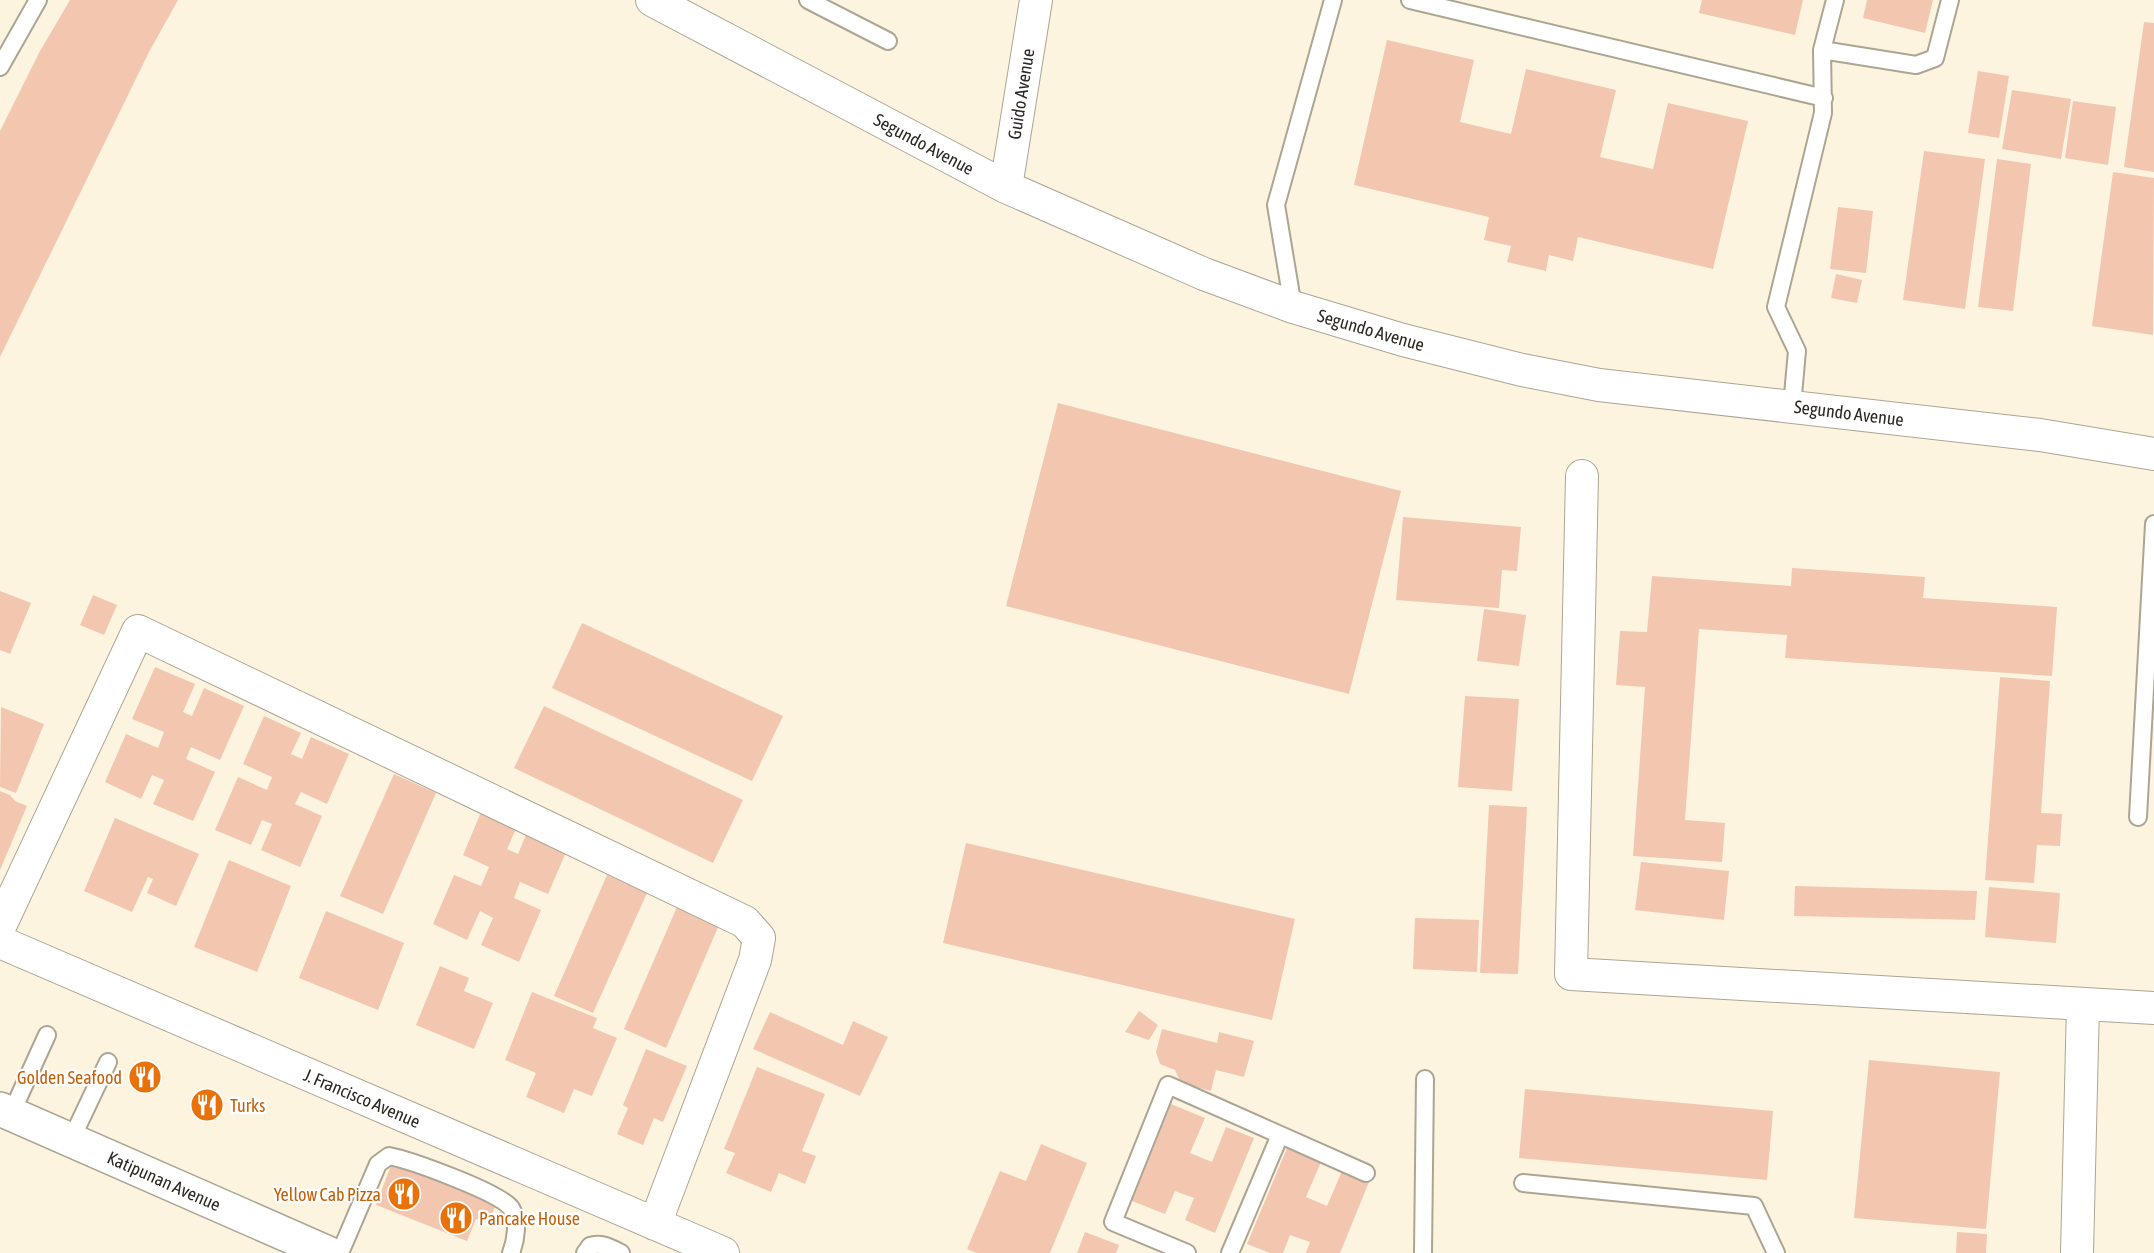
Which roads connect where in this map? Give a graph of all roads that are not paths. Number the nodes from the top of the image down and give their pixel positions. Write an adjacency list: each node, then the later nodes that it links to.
1 (38, 0): 11 (lane)
2 (652, 0): 13 (street, Segundo Avenue)
3 (808, 0): 9 (lane)
4 (1036, 0): 13 (street, Guido Avenue)
5 (1333, 0): 14 (lane)
6 (1410, 0): 12 (lane)
7 (1835, 0): 10 (lane)
8 (1950, 0): 10 (lane)
9 (888, 41)
10 (1822, 50): 12 (lane)
11 (0, 67)
12 (1824, 98): 15 (lane)
13 (1006, 187): 14 (street, Segundo Avenue)
14 (1293, 307): 15 (street, Segundo Avenue)
15 (1792, 406): 16 (street, Segundo Avenue)
16 (2154, 454)
17 (1582, 476): 22 (street)
18 (2154, 524): 19 (lane)
19 (2138, 817)
20 (0, 926): 32 (street)
21 (0, 942): 32 (street, J. Francisco Avenue)
22 (2083, 1004): 23 (street); 43 (street)
23 (2154, 1008)
24 (47, 1035): 27 (lane)
25 (108, 1062): 29 (lane)
26 (1425, 1079): 41 (lane)
27 (6, 1112): 29 (street, Katipunan Avenue)
28 (1280, 1135): 30 (lane); 39 (lane); 40 (lane)
29 (71, 1140): 33 (street, Katipunan Avenue)
30 (1366, 1173)
31 (1523, 1183): 42 (lane)
32 (655, 1224): 38 (street, J. Francisco Avenue)
33 (328, 1253)
34 (340, 1253): 35 (lane)
35 (511, 1253)
36 (585, 1253): 37 (lane)
37 (621, 1253)
38 (723, 1253)
39 (1187, 1253)
40 (1230, 1253)
41 (1423, 1253)
42 (1776, 1253)
43 (2077, 1253)

